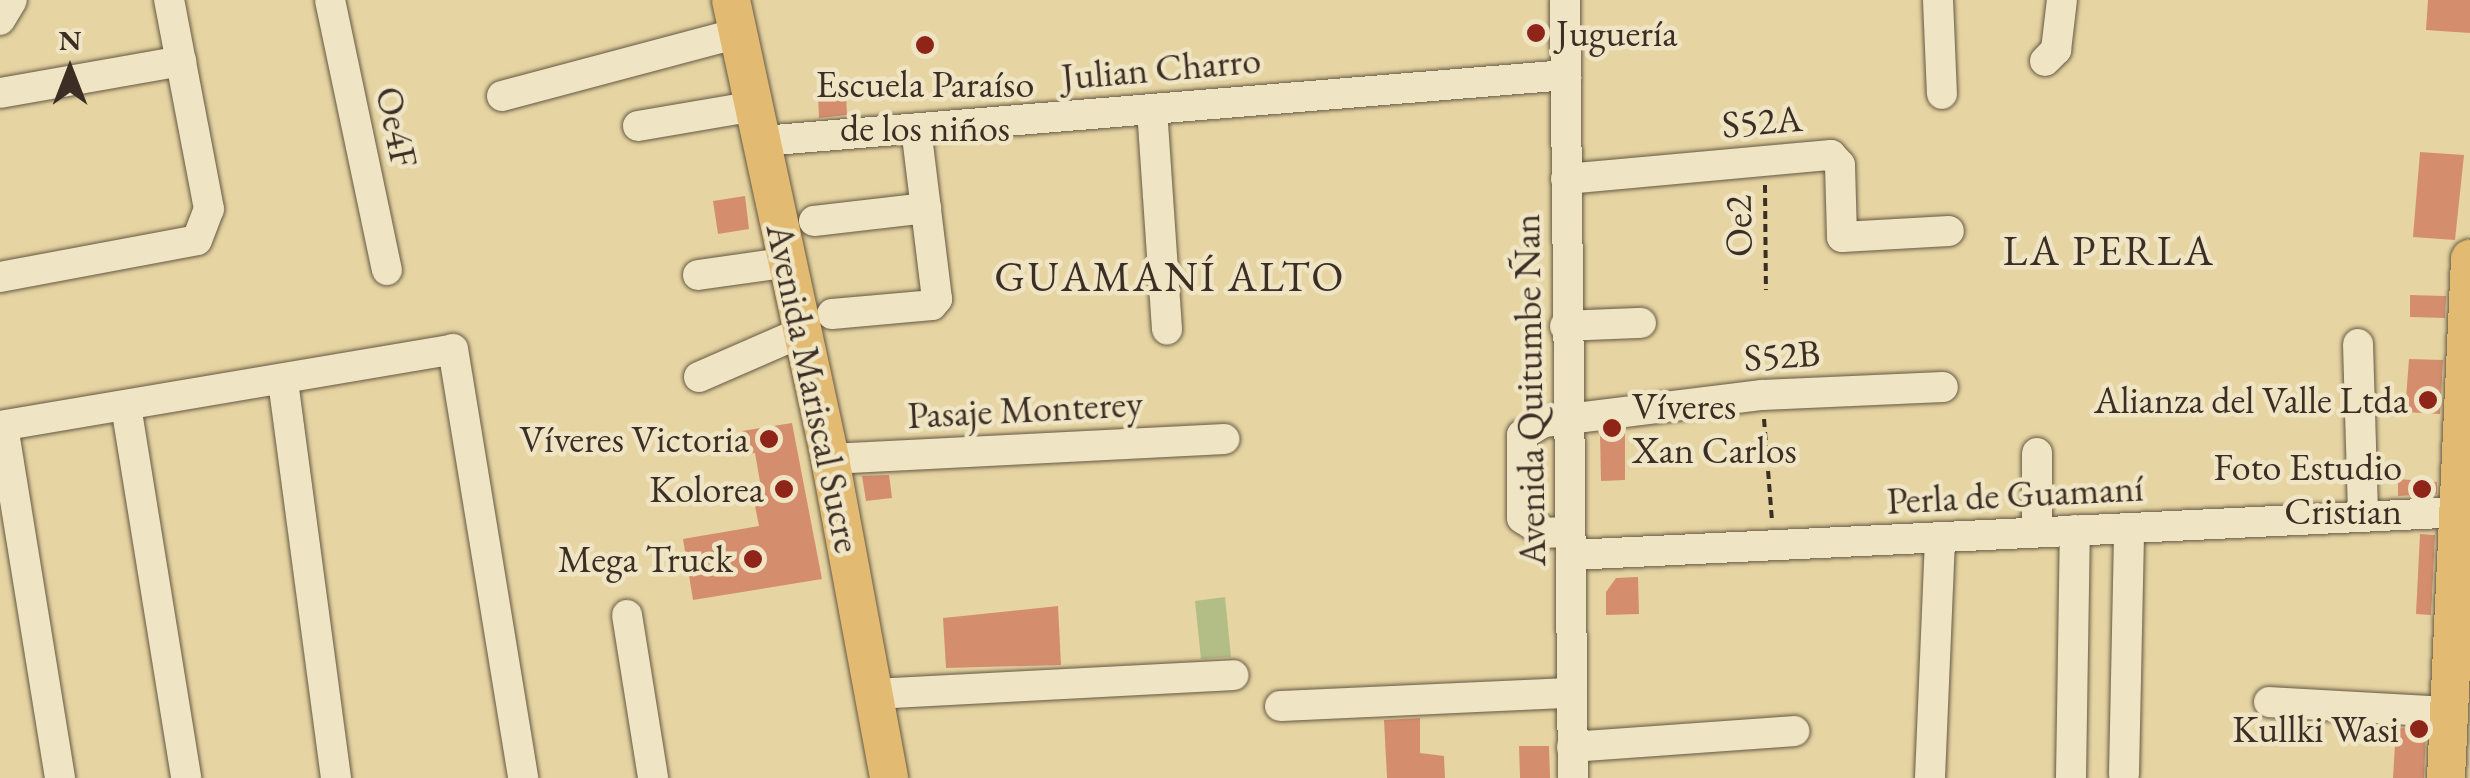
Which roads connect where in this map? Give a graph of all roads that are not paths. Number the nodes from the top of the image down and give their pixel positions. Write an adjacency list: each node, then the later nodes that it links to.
1 (12, 0): 8 (street)
2 (169, 0): 10 (street)
3 (330, 0): 25 (street, Oe4F)
4 (1565, 0): 11 (street, Avenida Quitumbe Ñan)
5 (1938, 0): 13 (street)
6 (2062, 0): 9 (street)
7 (735, 17): 14 (street); 16 (main road, Avenida Mariscal Sucre)
8 (0, 20)
9 (2045, 61)
10 (180, 62): 12 (street); 27 (street)
11 (1566, 74): 15 (street, Julian Charro); 19 (street, Avenida Quitumbe Ñan)
12 (0, 93)
13 (1942, 94)
14 (502, 96)
15 (1152, 110): 18 (street, Julian Charro); 31 (street)
16 (758, 124): 17 (street, Julian Charro); 18 (street, Julian Charro); 24 (main road, Avenida Mariscal Sucre)
17 (638, 126)
18 (916, 128): 20 (street)
19 (1566, 179): 22 (street, S52A); 30 (street, Avenida Quitumbe Ñan)
20 (926, 208): 21 (street); 28 (street)
21 (814, 221)
22 (1949, 231)
23 (2470, 259): 43 (main road)
24 (789, 262): 26 (street); 28 (main road, Avenida Mariscal Sucre)
25 (386, 270)
26 (698, 274)
27 (0, 277)
28 (817, 323): 33 (street); 41 (main road, Avenida Mariscal Sucre)
29 (1641, 323): 30 (street)
30 (1565, 326): 37 (street, Avenida Quitumbe Ñan)
31 (1167, 329)
32 (2358, 344): 42 (street)
33 (698, 377)
34 (283, 381): 36 (street); 61 (street); 62 (street)
35 (1944, 387): 37 (street, S52B)
36 (126, 406): 38 (street); 60 (street)
37 (1566, 416): 48 (street, Avenida Quitumbe Ñan); 48 (street, S52B)
38 (1, 426): 59 (street)
39 (1224, 440): 41 (street, Pasaje Monterey)
40 (2037, 452): 46 (street)
41 (830, 459): 52 (main road, Avenida Mariscal Sucre)
42 (2363, 516): 43 (street, Perla de Guamaní); 44 (street, Perla de Guamaní)
43 (2466, 517): 55 (main road); 68 (street)
44 (2128, 528): 45 (street, Perla de Guamaní); 58 (street)
45 (2076, 530): 46 (street, Perla de Guamaní); 66 (street)
46 (2037, 532): 47 (street, Perla de Guamaní)
47 (1940, 537): 48 (street, Perla de Guamaní); 65 (street)
48 (1571, 544): 51 (street, Avenida Quitumbe Ñan)
49 (626, 615): 63 (street)
50 (1234, 675): 52 (street)
51 (1571, 693): 54 (street); 57 (street, Avenida Quitumbe Ñan)
52 (874, 694): 64 (main road, Avenida Mariscal Sucre)
53 (2270, 702): 55 (street)
54 (1280, 706)
55 (2450, 712): 67 (main road)
56 (1794, 731): 57 (street)
57 (1572, 763)
58 (2124, 774)
59 (60, 778)
60 (186, 778)
61 (336, 778)
62 (523, 778)
63 (653, 778)
64 (889, 778)
65 (1930, 778)
66 (2071, 778)
67 (2446, 778)
68 (2459, 778)

